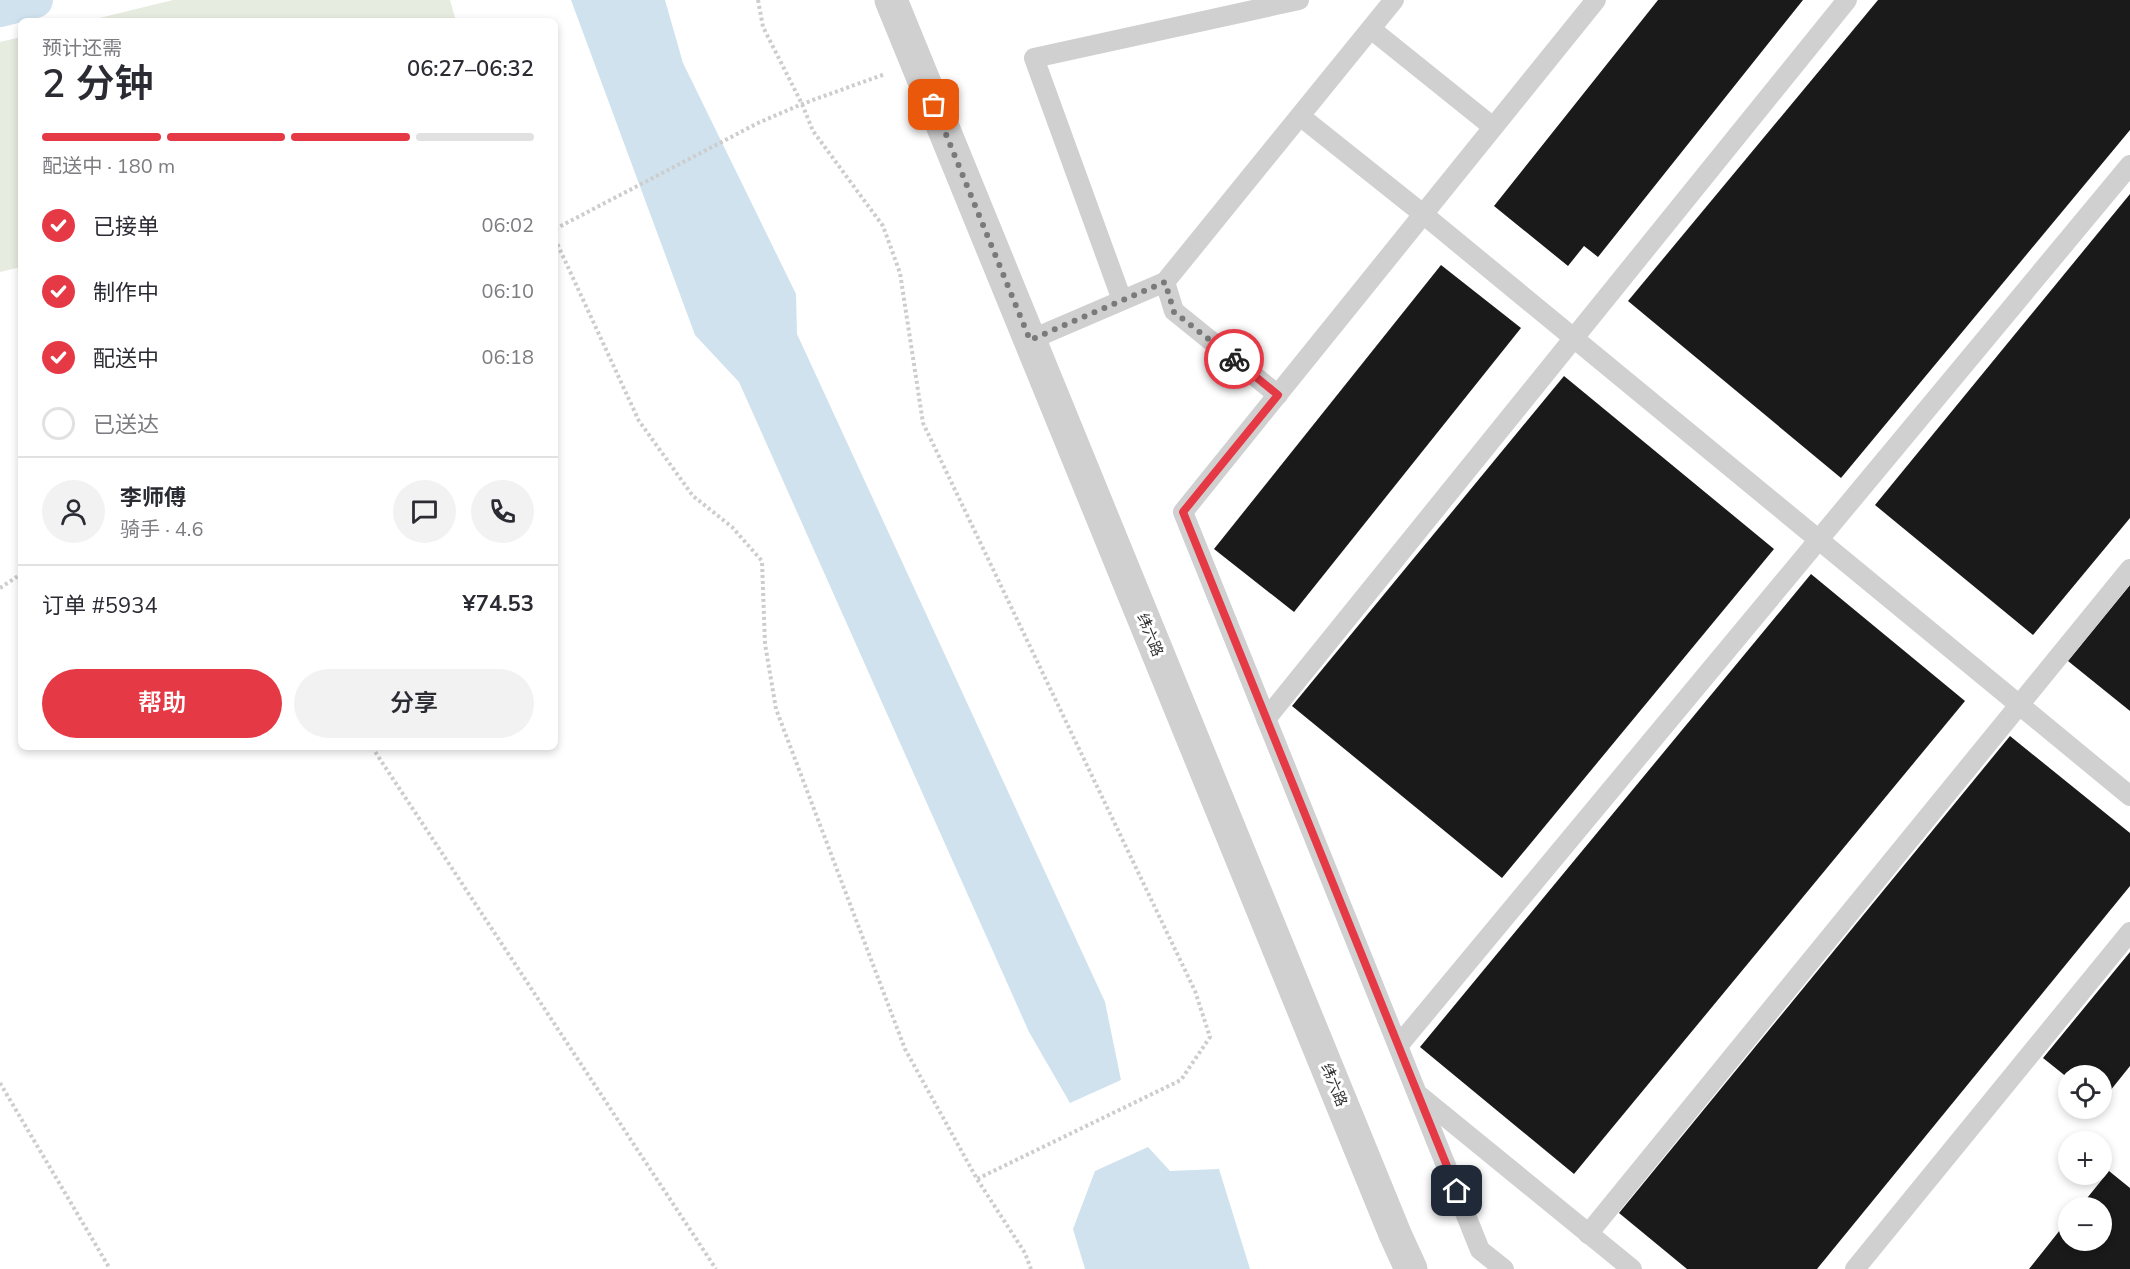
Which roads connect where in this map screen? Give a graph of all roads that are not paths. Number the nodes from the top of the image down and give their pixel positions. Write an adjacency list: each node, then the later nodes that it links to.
1 (891, 0): 14 (street, 纬六路)
2 (1299, 0): 12 (lane)
3 (1394, 0): 6 (lane)
4 (1596, 0): 8 (lane)
5 (1847, 0): 13 (lane)
6 (1371, 29): 7 (lane); 8 (lane)
7 (1300, 116): 10 (lane); 11 (lane)
8 (1494, 127): 10 (lane)
9 (2130, 165): 16 (lane)
10 (1423, 214): 13 (lane); 15 (lane)
11 (1165, 282): 12 (lane); 15 (lane)
12 (1122, 300): 14 (lane)
13 (1574, 338): 16 (lane); 19 (lane)
14 (1030, 340): 25 (street, 纬六路)
15 (1278, 395): 19 (lane)
16 (1819, 540): 18 (lane); 22 (lane)
17 (2130, 569): 18 (lane)
18 (2019, 704): 20 (lane); 24 (lane)
19 (1266, 719): 22 (lane)
20 (2130, 796)
21 (2130, 932): 28 (lane)
22 (1398, 1046): 23 (lane)
23 (1418, 1094): 24 (lane); 26 (lane)
24 (1588, 1234): 27 (lane)
25 (1411, 1269)
26 (1504, 1269)
27 (1632, 1269)
28 (1855, 1269)

